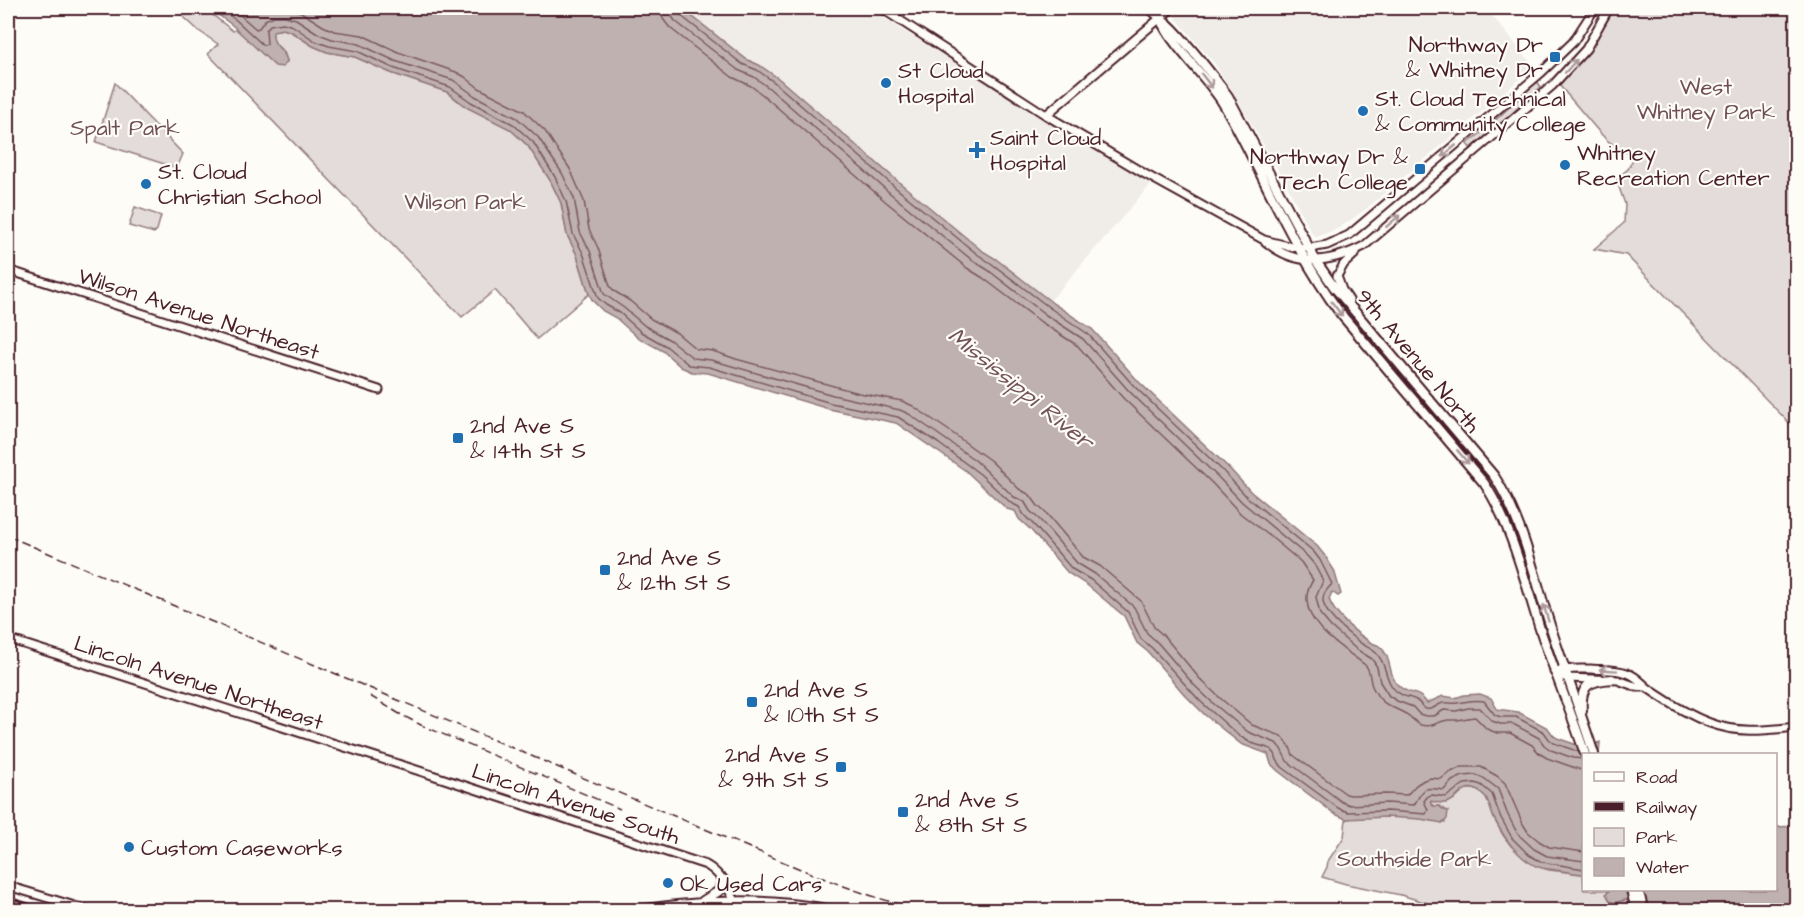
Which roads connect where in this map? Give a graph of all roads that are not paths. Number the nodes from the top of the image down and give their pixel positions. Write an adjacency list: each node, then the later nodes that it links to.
1 (881, 8): 7 (street)
2 (1150, 8): 6 (main road, 9th Avenue North)
3 (1172, 8): 6 (street)
4 (1595, 8): 11 (street, one-way to 11)
5 (1609, 8): 9 (street, one-way to 5)
6 (1159, 18): 7 (street); 10 (main road, 9th Avenue North, one-way to 10); 11 (main road, 9th Avenue North)
7 (1046, 115): 8 (street)
8 (1264, 240): 10 (street); 12 (street)
9 (1364, 246): 13 (street); 15 (street)
10 (1299, 248): 11 (street); 12 (main road, 9th Avenue North)
11 (1310, 248): 13 (main road, 9th Avenue North)
12 (1304, 260): 13 (street); 19 (main road, 9th Avenue North, one-way to 19)
13 (1317, 261): 15 (main road, 9th Avenue North)
14 (8, 270): 16 (street, Wilson Avenue Northeast)
15 (1364, 323): 18 (main road, 9th Avenue North, one-way to 15)
16 (379, 390)
17 (8, 639): 28 (street, Lincoln Avenue Northeast)
18 (1564, 668): 19 (street); 20 (main road, 9th Avenue North); 22 (street, one-way to 18)
19 (1554, 672): 20 (street); 25 (main road, 9th Avenue North)
20 (1567, 678): 21 (street); 23 (main road, 9th Avenue North)
21 (1612, 679): 22 (street); 23 (main road)
22 (1646, 687): 24 (street)
23 (1583, 718): 25 (main road, 9th Avenue North)
24 (1797, 727)
25 (1581, 728): 26 (main road, 9th Avenue North); 27 (main road, 9th Avenue North)
26 (1586, 753)
27 (1594, 753)
28 (380, 758): 29 (street, Lincoln Avenue South)
29 (723, 879): 33 (street, Lincoln Avenue South); 34 (main road)
30 (8, 886): 37 (street)
31 (1631, 891): 43 (main road)
32 (1638, 891): 44 (main road)
33 (735, 900): 34 (main road); 40 (street, Lincoln Avenue South); 42 (main road)
34 (700, 903): 38 (main road)
35 (8, 904): 36 (highway)
36 (28, 910)
37 (88, 910)
38 (638, 910)
39 (721, 910): 40 (main road)
40 (741, 910): 41 (main road)
41 (764, 910)
42 (832, 910)
43 (1636, 910)
44 (1644, 910)

